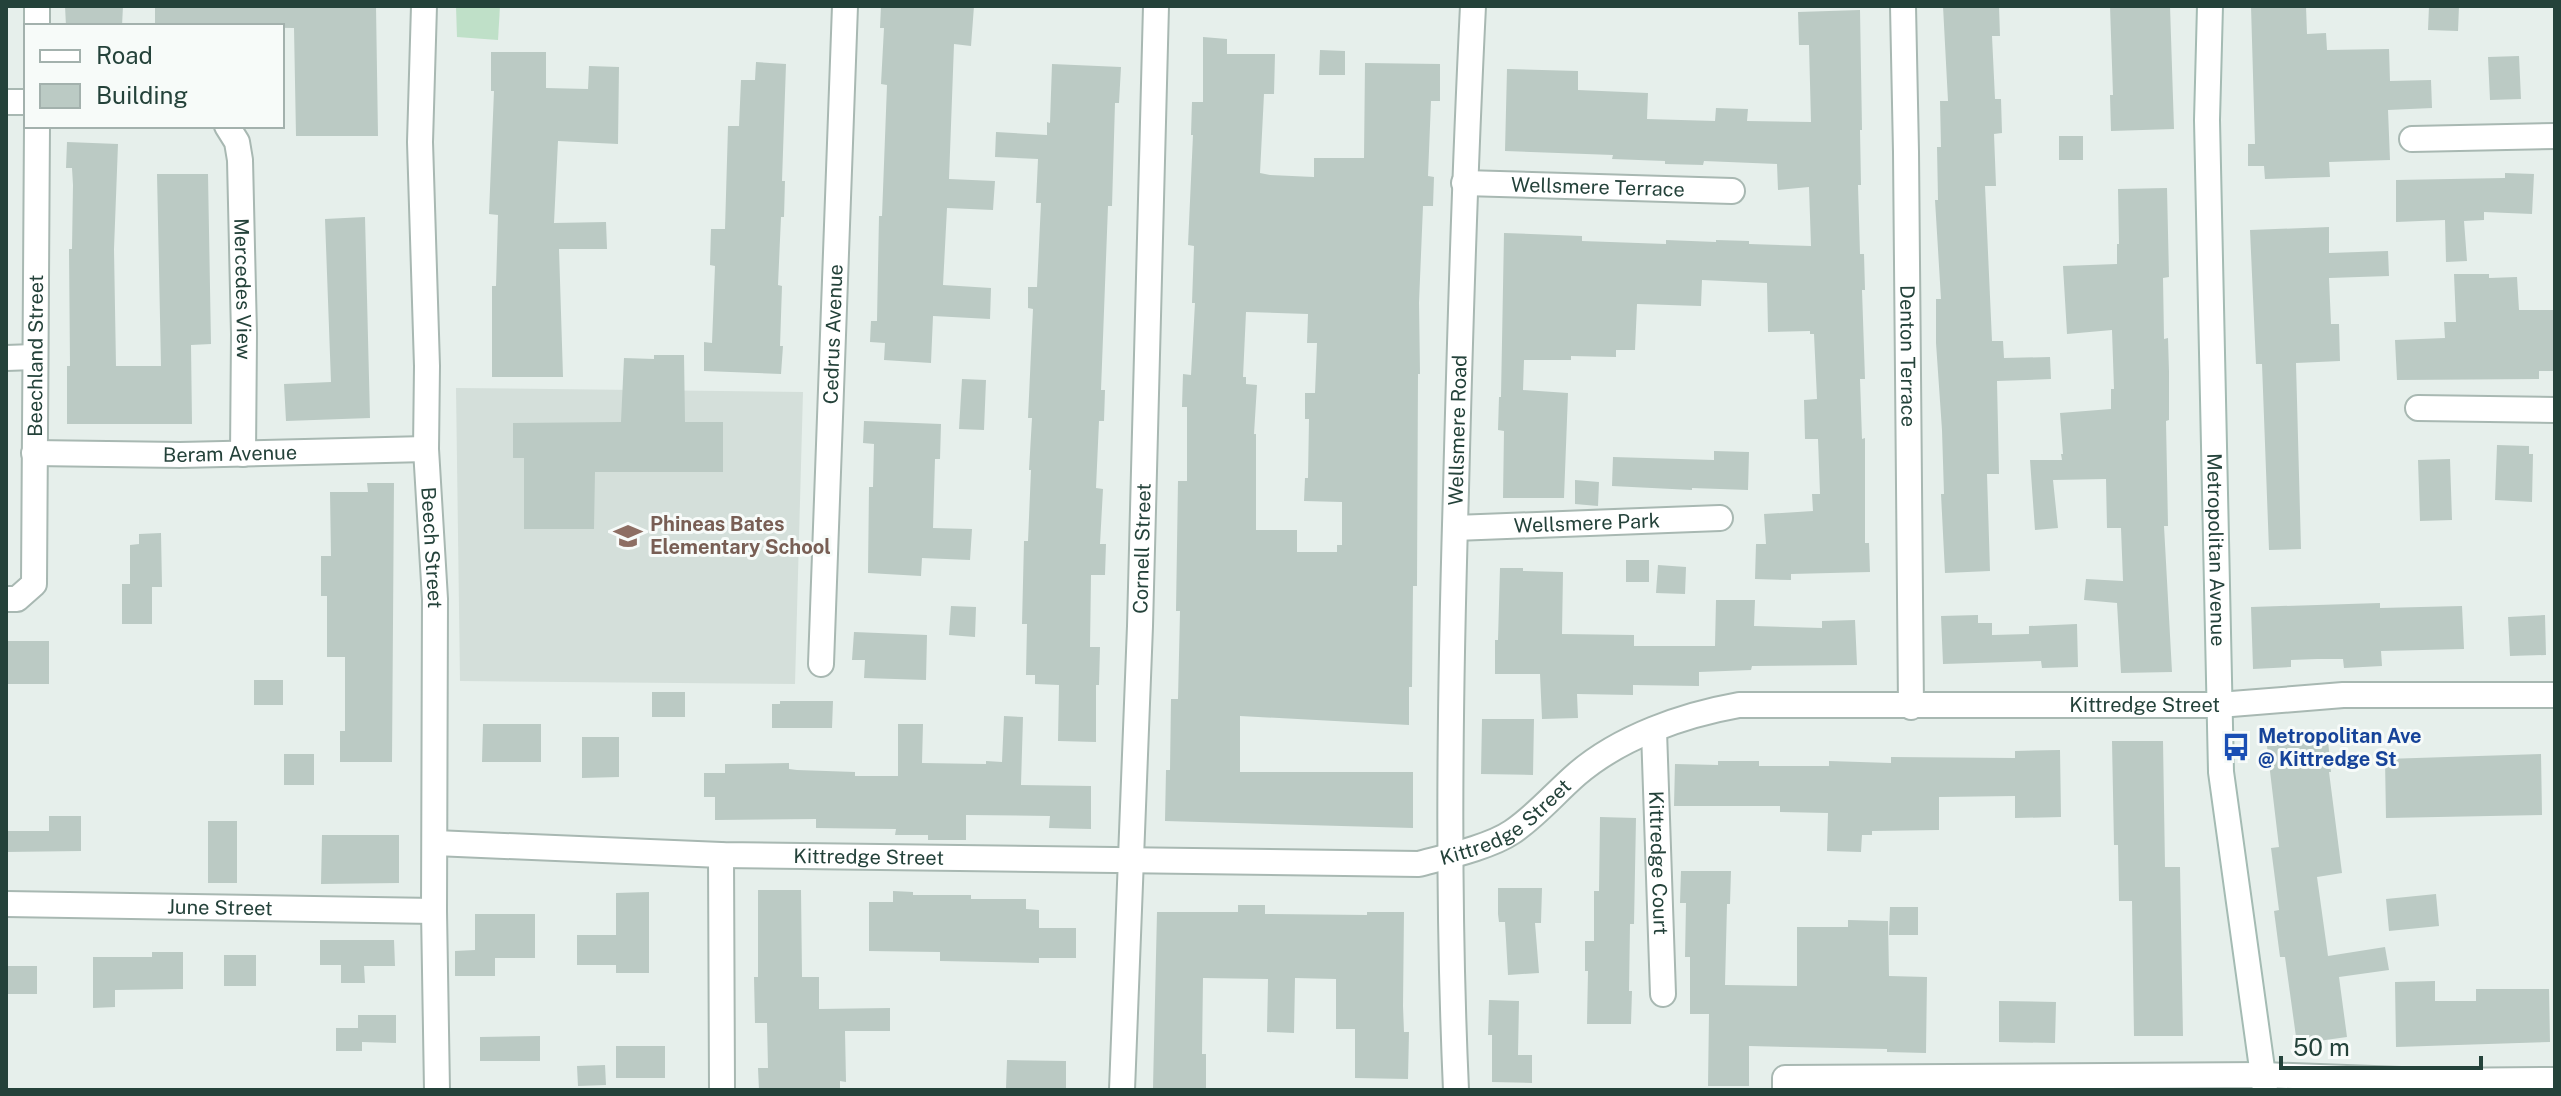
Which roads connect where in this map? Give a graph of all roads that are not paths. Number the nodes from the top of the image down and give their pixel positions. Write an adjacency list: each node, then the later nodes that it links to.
1 (424, 6): 17 (street, Beech Street)
2 (845, 6): 23 (street, Cedrus Avenue)
3 (1156, 6): 31 (street, Cornell Street)
4 (1473, 6): 11 (street, Wellsmere Road)
5 (1903, 6): 26 (street, Denton Terrace)
6 (2210, 6): 25 (street, Metropolitan Avenue)
7 (37, 128): 13 (street, Beechland Street)
8 (228, 128): 19 (street, Mercedes View)
9 (2555, 136): 10 (street)
10 (2412, 139)
11 (1464, 183): 12 (street, Wellsmere Terrace); 21 (street, Wellsmere Road)
12 (1732, 191)
13 (34, 357): 14 (street); 18 (street, Beechland Street)
14 (6, 358)
15 (2418, 408): 16 (street)
16 (2555, 410)
17 (426, 449): 19 (street, Beram Avenue); 28 (street, Beech Street)
18 (34, 453): 19 (street, Beram Avenue); 22 (street, Beechland Street)
19 (243, 454)
20 (1720, 518): 21 (street, Wellsmere Park)
21 (1455, 528): 30 (street, Wellsmere Road)
22 (6, 599)
23 (821, 664)
24 (2555, 695): 25 (street, Kittredge Street)
25 (2219, 705): 26 (street, Kittredge Street); 36 (street, Metropolitan Avenue)
26 (1911, 707): 27 (street, Kittredge Street)
27 (1654, 731): 30 (street, Kittredge Street); 34 (street, Kittredge Court)
28 (435, 843): 29 (street, Kittredge Street); 33 (street, Beech Street)
29 (721, 855): 31 (street, Kittredge Street); 40 (street)
30 (1452, 856): 31 (street, Kittredge Street); 42 (street, Wellsmere Road)
31 (1130, 861): 41 (street, Cornell Street)
32 (6, 904): 33 (street, June Street)
33 (434, 911): 39 (street, Beech Street)
34 (1663, 994)
35 (2555, 1080): 36 (street)
36 (2264, 1082): 38 (street)
37 (1785, 1084): 38 (street)
38 (2027, 1084)
39 (437, 1090)
40 (722, 1090)
41 (1122, 1090)
42 (1456, 1090)

